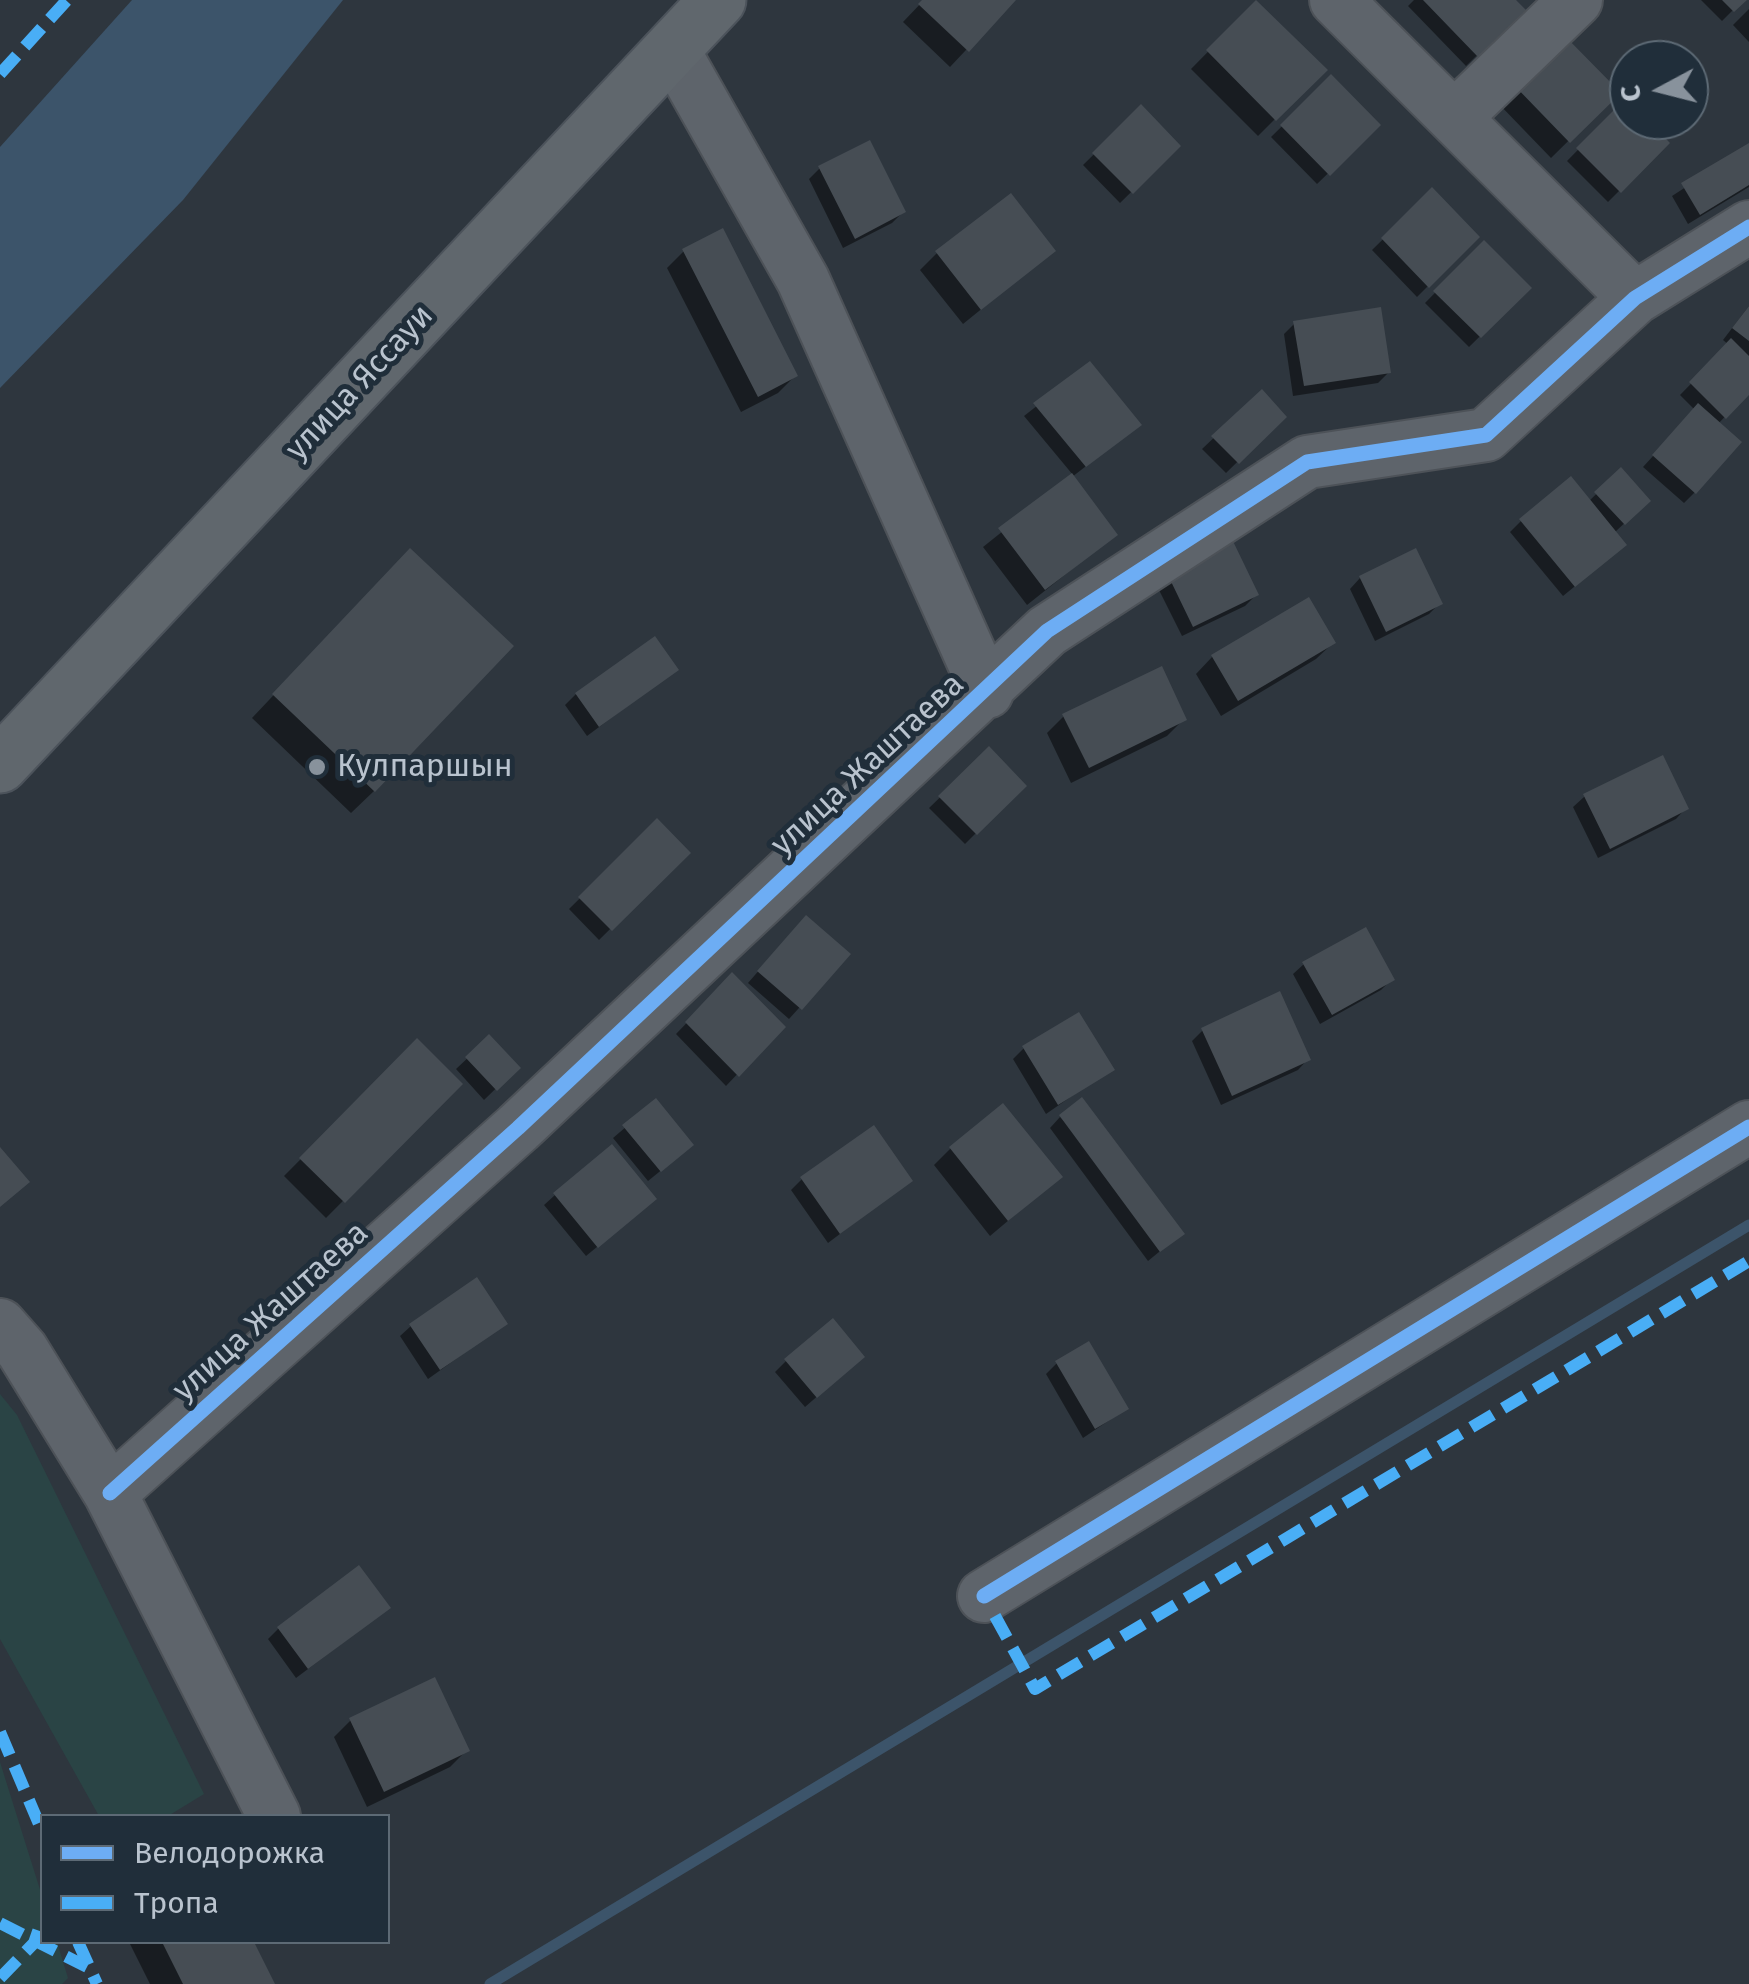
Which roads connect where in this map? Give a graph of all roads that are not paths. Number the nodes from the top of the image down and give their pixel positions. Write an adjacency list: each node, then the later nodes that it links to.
1 (718, 0): 4 (main road, улица Яссауи)
2 (1336, 0): 5 (street)
3 (1576, 0): 5 (street)
4 (673, 50): 8 (street); 9 (main road, улица Яссауи)
5 (1454, 117): 7 (street)
6 (1749, 227): 7 (street, улица Жаштаева)
7 (1635, 298): 8 (street, улица Жаштаева)
8 (987, 692): 12 (street, улица Жаштаева)
9 (0, 765)
10 (1749, 1126): 13 (street)
11 (0, 1325): 12 (street)
12 (110, 1492): 14 (street)
13 (984, 1596)
14 (273, 1814)

